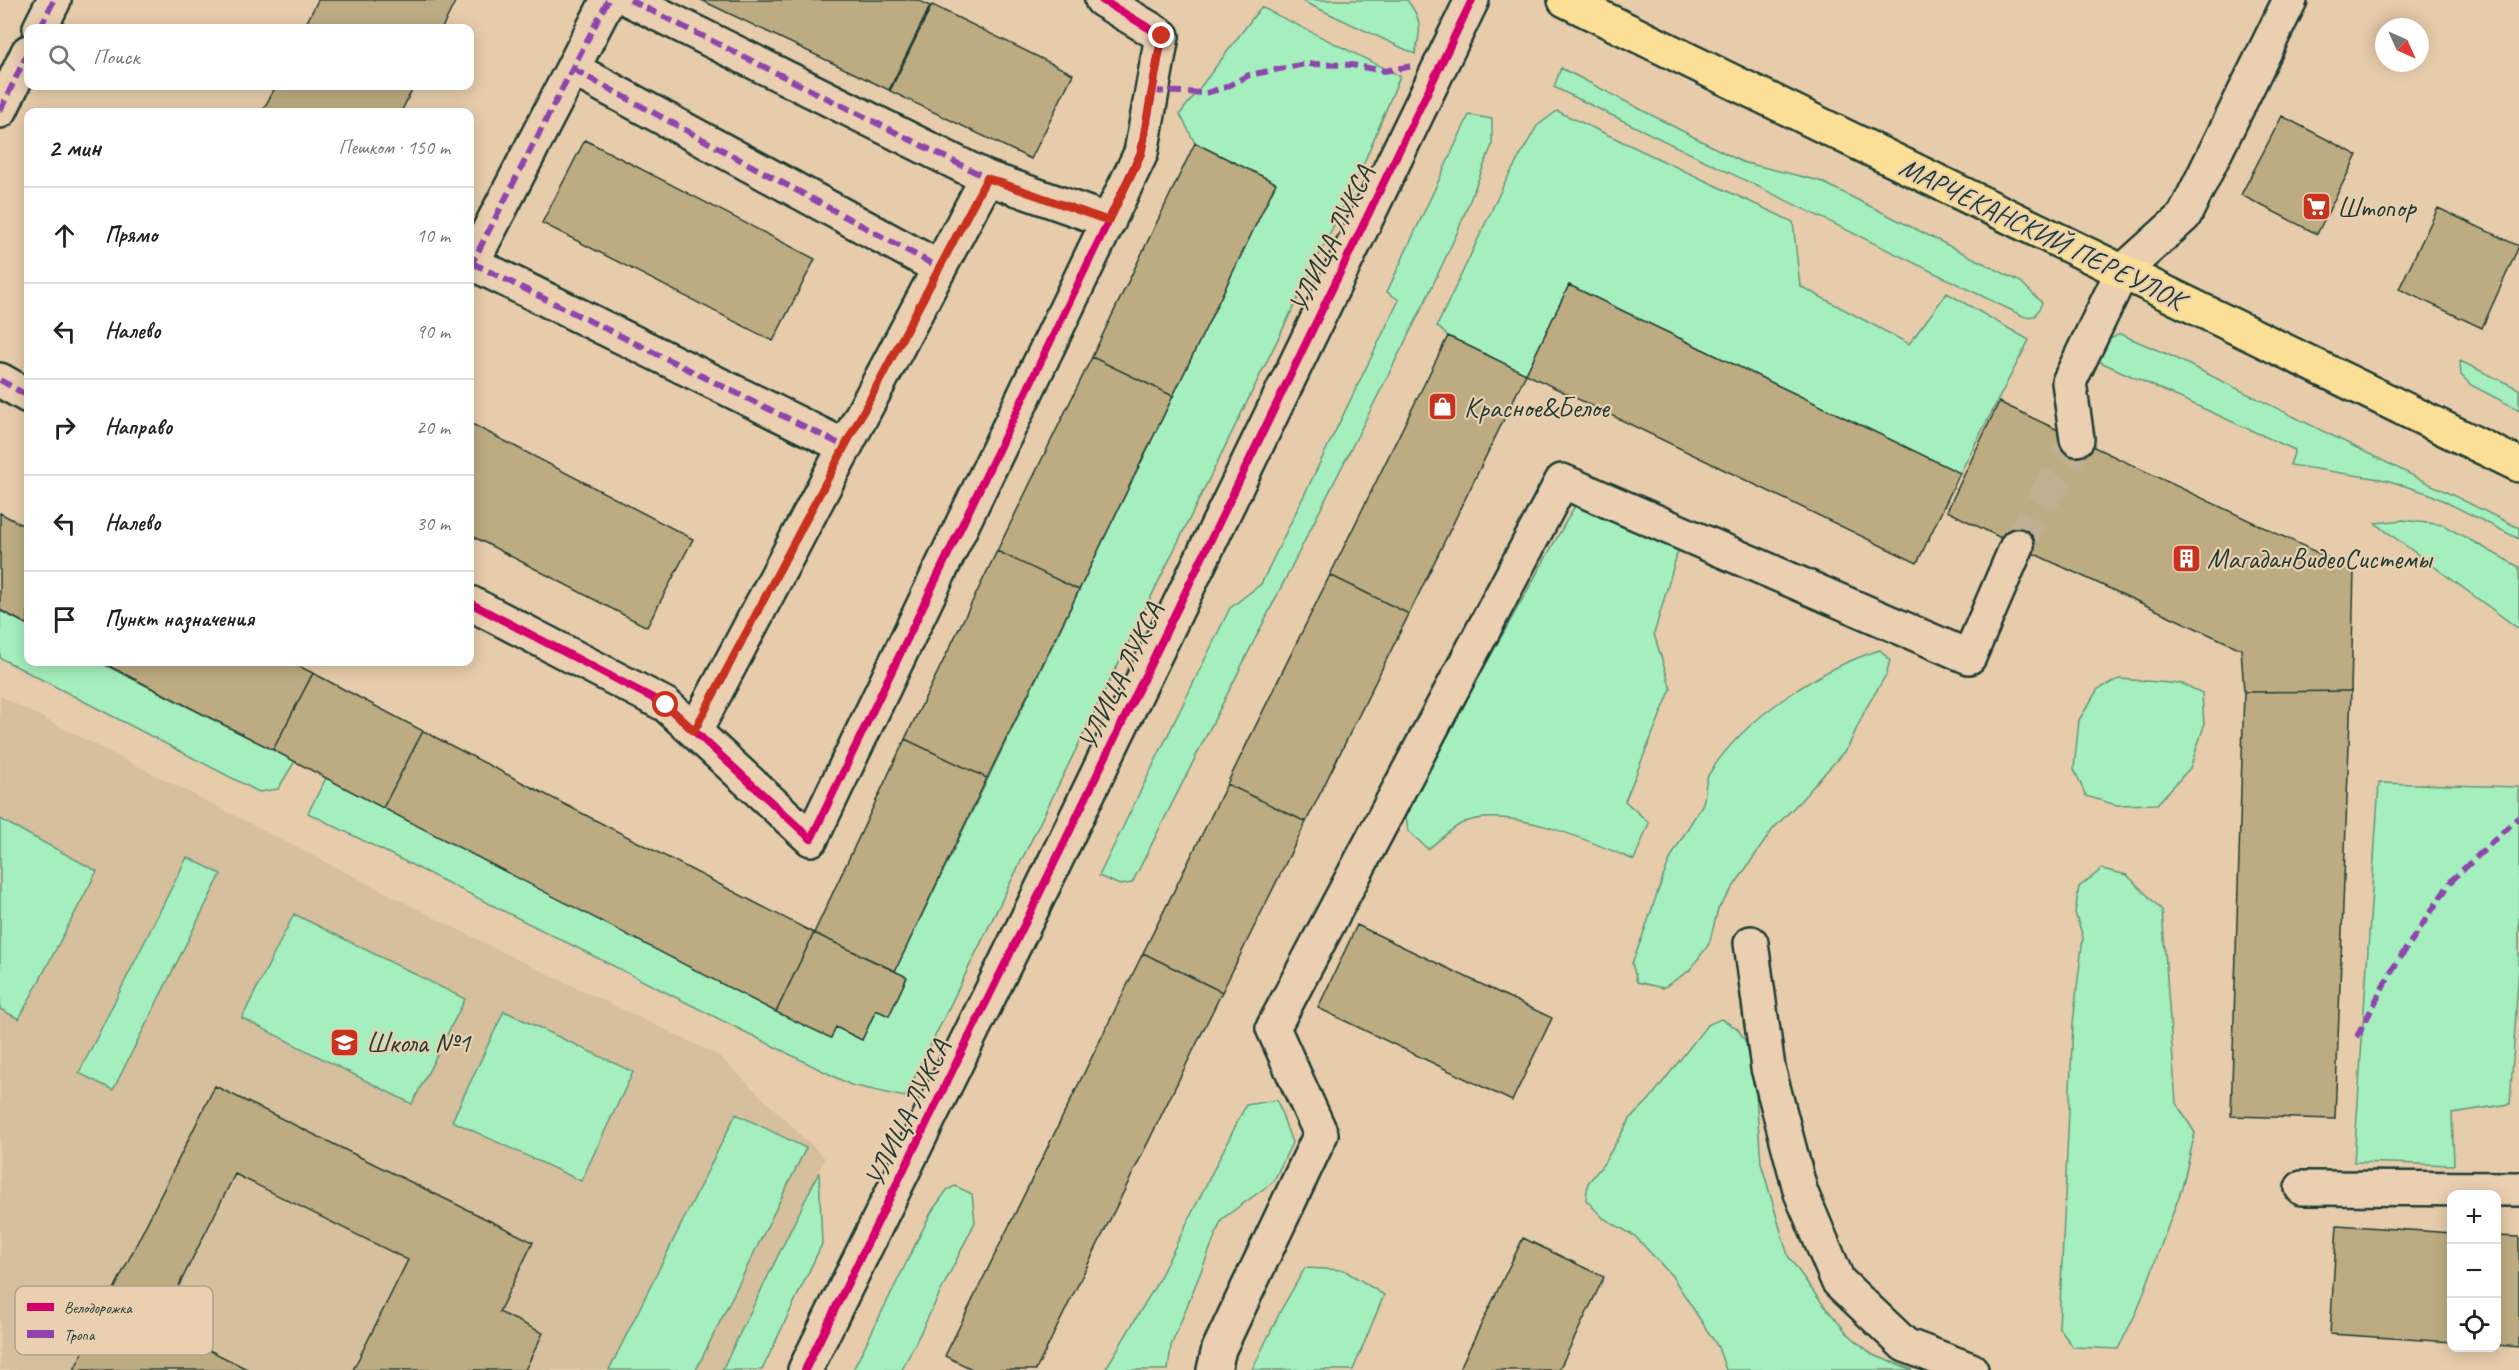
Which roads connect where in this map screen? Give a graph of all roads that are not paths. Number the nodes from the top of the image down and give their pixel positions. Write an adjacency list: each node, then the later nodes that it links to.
1 (54, 0): 8 (street)
2 (608, 0): 10 (street)
3 (630, 0): 12 (street)
4 (1102, 0): 13 (street)
5 (1472, 0): 29 (street, УЛИЦА ЛУКСА)
6 (1565, 0): 17 (main road, МАРЧЕКАНСКИЙ ПЕРЕУЛОК)
7 (2290, 0): 17 (street)
8 (42, 24)
9 (24, 60): 11 (street)
10 (573, 69): 14 (street); 16 (street)
11 (0, 111)
12 (987, 178): 13 (street); 16 (street)
13 (1109, 221): 25 (street)
14 (474, 259)
15 (474, 266): 21 (street)
16 (938, 267): 21 (street)
17 (2122, 272): 20 (street); 22 (main road, МАРЧЕКАНСКИЙ ПЕРЕУЛОК)
18 (0, 380): 19 (street)
19 (24, 394)
20 (2077, 439)
21 (844, 446): 25 (street)
22 (2519, 465)
23 (2017, 546): 30 (street)
24 (474, 605): 25 (street)
25 (694, 731)
26 (1750, 943): 31 (street)
27 (2302, 1188): 28 (street)
28 (2519, 1189)
29 (805, 1370)
30 (1214, 1370)
31 (1971, 1370)

